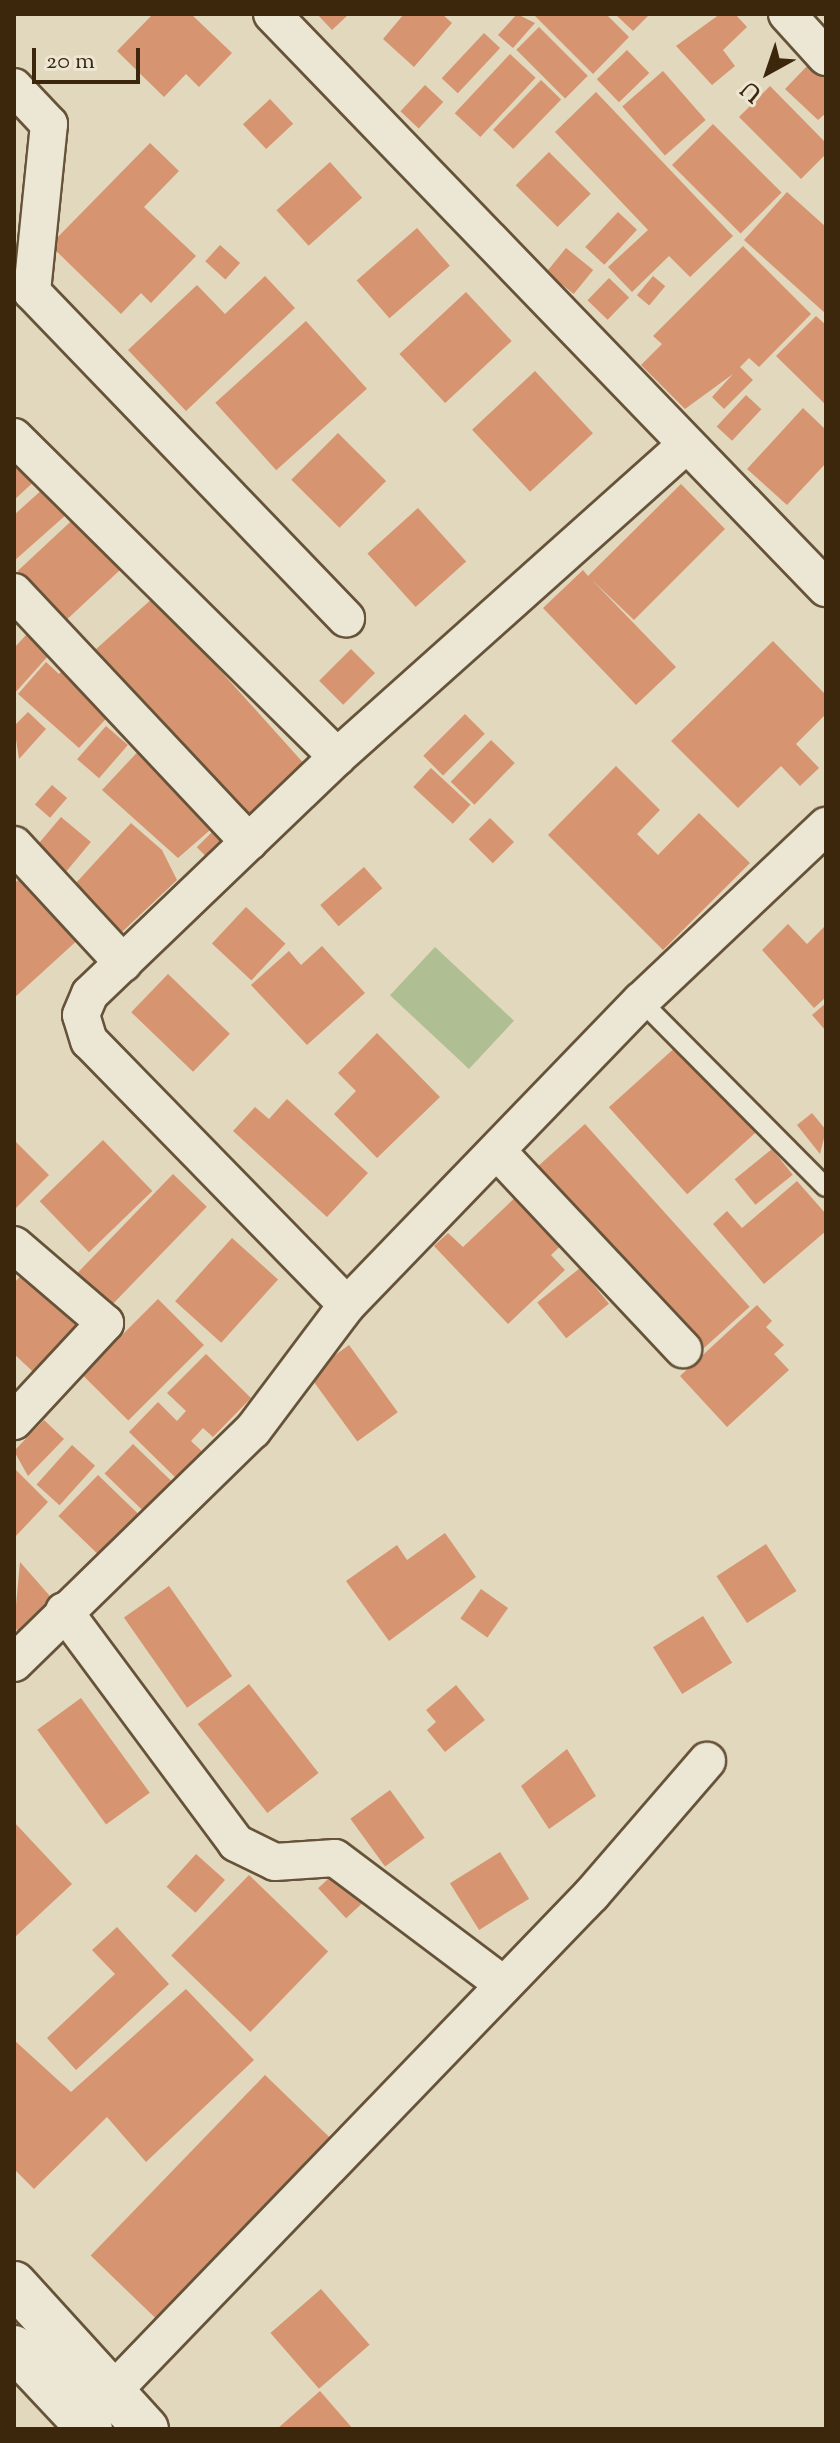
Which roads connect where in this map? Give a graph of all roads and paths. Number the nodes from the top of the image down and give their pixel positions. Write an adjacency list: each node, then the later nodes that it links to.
1 (272, 14): 6 (street)
2 (787, 14): 3 (street)
3 (826, 57)
4 (14, 87): 9 (street)
5 (14, 437): 10 (street)
6 (685, 446): 7 (street); 10 (street)
7 (826, 588)
8 (14, 592): 12 (street)
9 (346, 618)
10 (337, 757): 12 (street)
11 (826, 826): 15 (street)
12 (249, 842): 14 (street)
13 (14, 845): 14 (street)
14 (123, 963): 19 (street)
15 (641, 1001): 16 (street); 17 (lane)
16 (497, 1151): 19 (street); 20 (street)
17 (826, 1187)
18 (14, 1245): 21 (street)
19 (347, 1305): 22 (street)
20 (683, 1349)
21 (14, 1421)
22 (64, 1611): 23 (street); 25 (street)
23 (14, 1663)
24 (707, 1761): 25 (street)
25 (503, 1984): 28 (street)
26 (14, 2284): 28 (main road)
27 (14, 2348): 28 (main road)
28 (101, 2411): 29 (main road)
29 (146, 2429)

